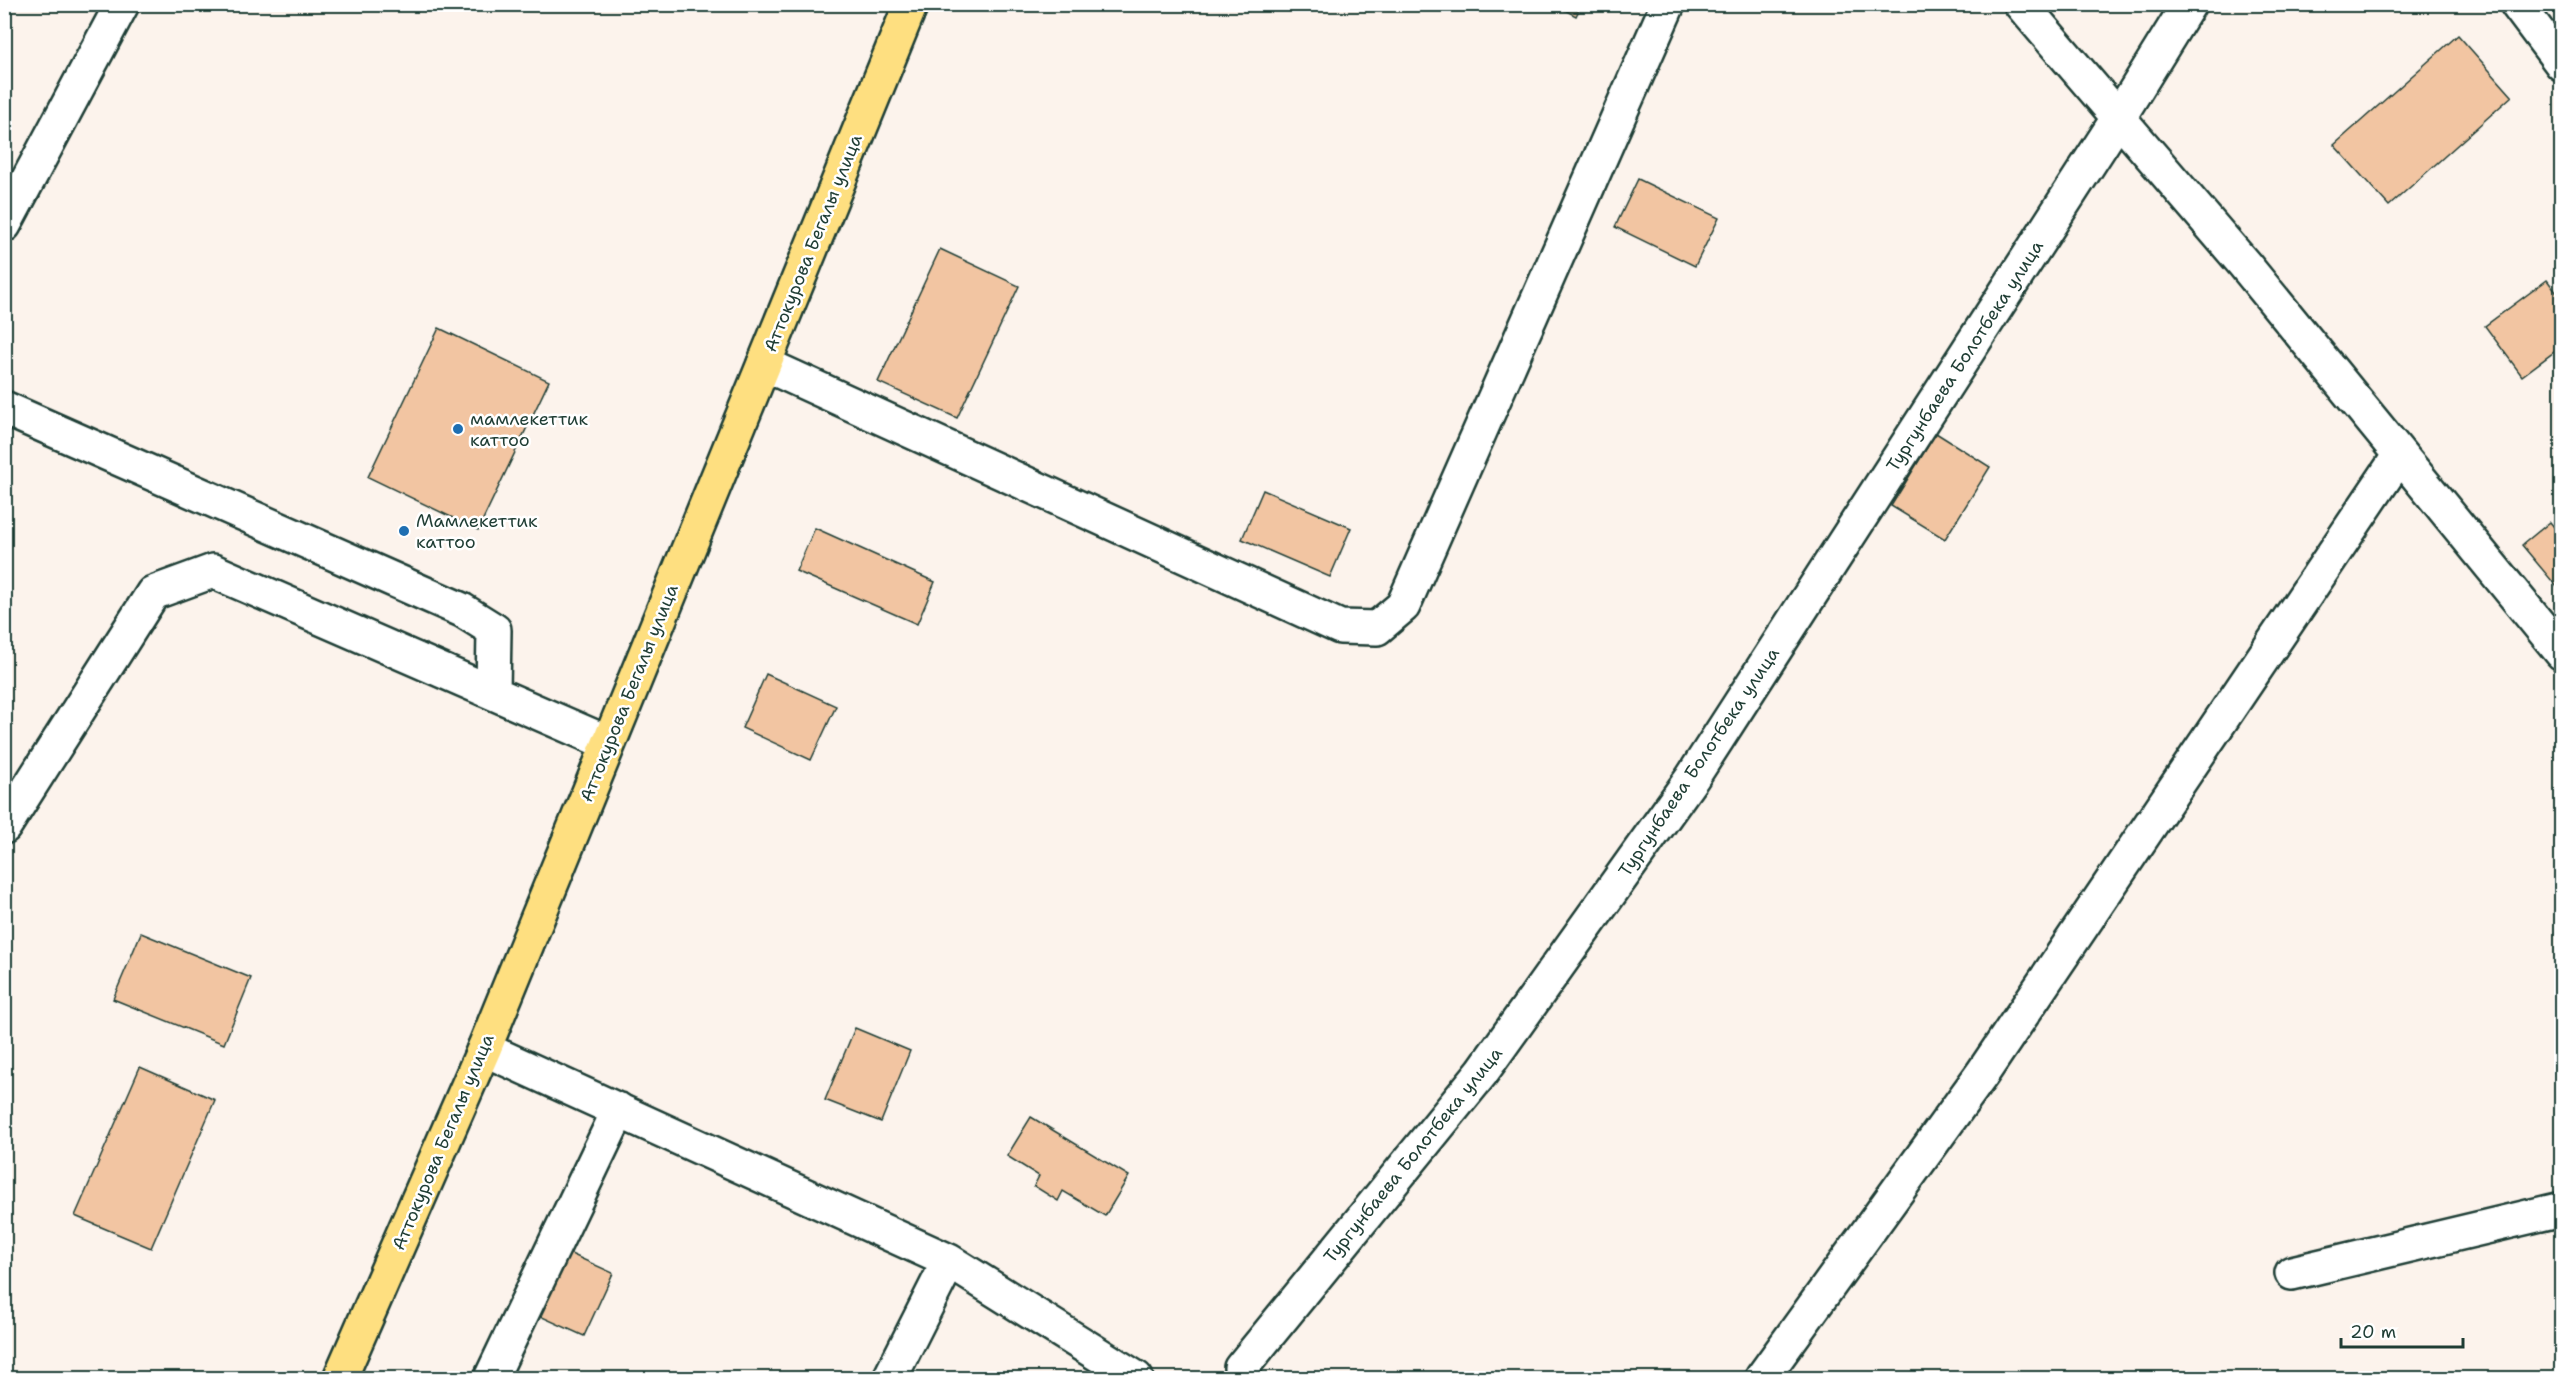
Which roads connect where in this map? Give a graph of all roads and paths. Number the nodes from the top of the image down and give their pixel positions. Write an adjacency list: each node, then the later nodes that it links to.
1 (122, 4): 9 (street)
2 (911, 4): 10 (main road, Аттокурова Бегалы улица)
3 (1668, 4): 10 (street)
4 (2021, 4): 8 (street)
5 (2189, 4): 8 (street, Тургунбаева Болотбека улица)
6 (2517, 4): 7 (street)
7 (2562, 64)
8 (2119, 117): 12 (street); 26 (street, Тургунбаева Болотбека улица)
9 (4, 225)
10 (764, 364): 15 (main road, Аттокурова Бегалы улица)
11 (4, 408): 14 (street)
12 (2400, 455): 13 (street); 27 (street)
13 (2562, 653)
14 (493, 692): 15 (street); 16 (street)
15 (608, 743): 17 (main road, Аттокурова Бегалы улица)
16 (4, 826)
17 (484, 1049): 18 (street); 22 (main road, Аттокурова Бегалы улица)
18 (619, 1110): 20 (street); 23 (street)
19 (2562, 1209): 21 (street)
20 (949, 1261): 24 (street); 25 (street)
21 (2292, 1273)
22 (340, 1378)
23 (491, 1378)
24 (890, 1378)
25 (1136, 1378)
26 (1242, 1378)
27 (1762, 1378)

